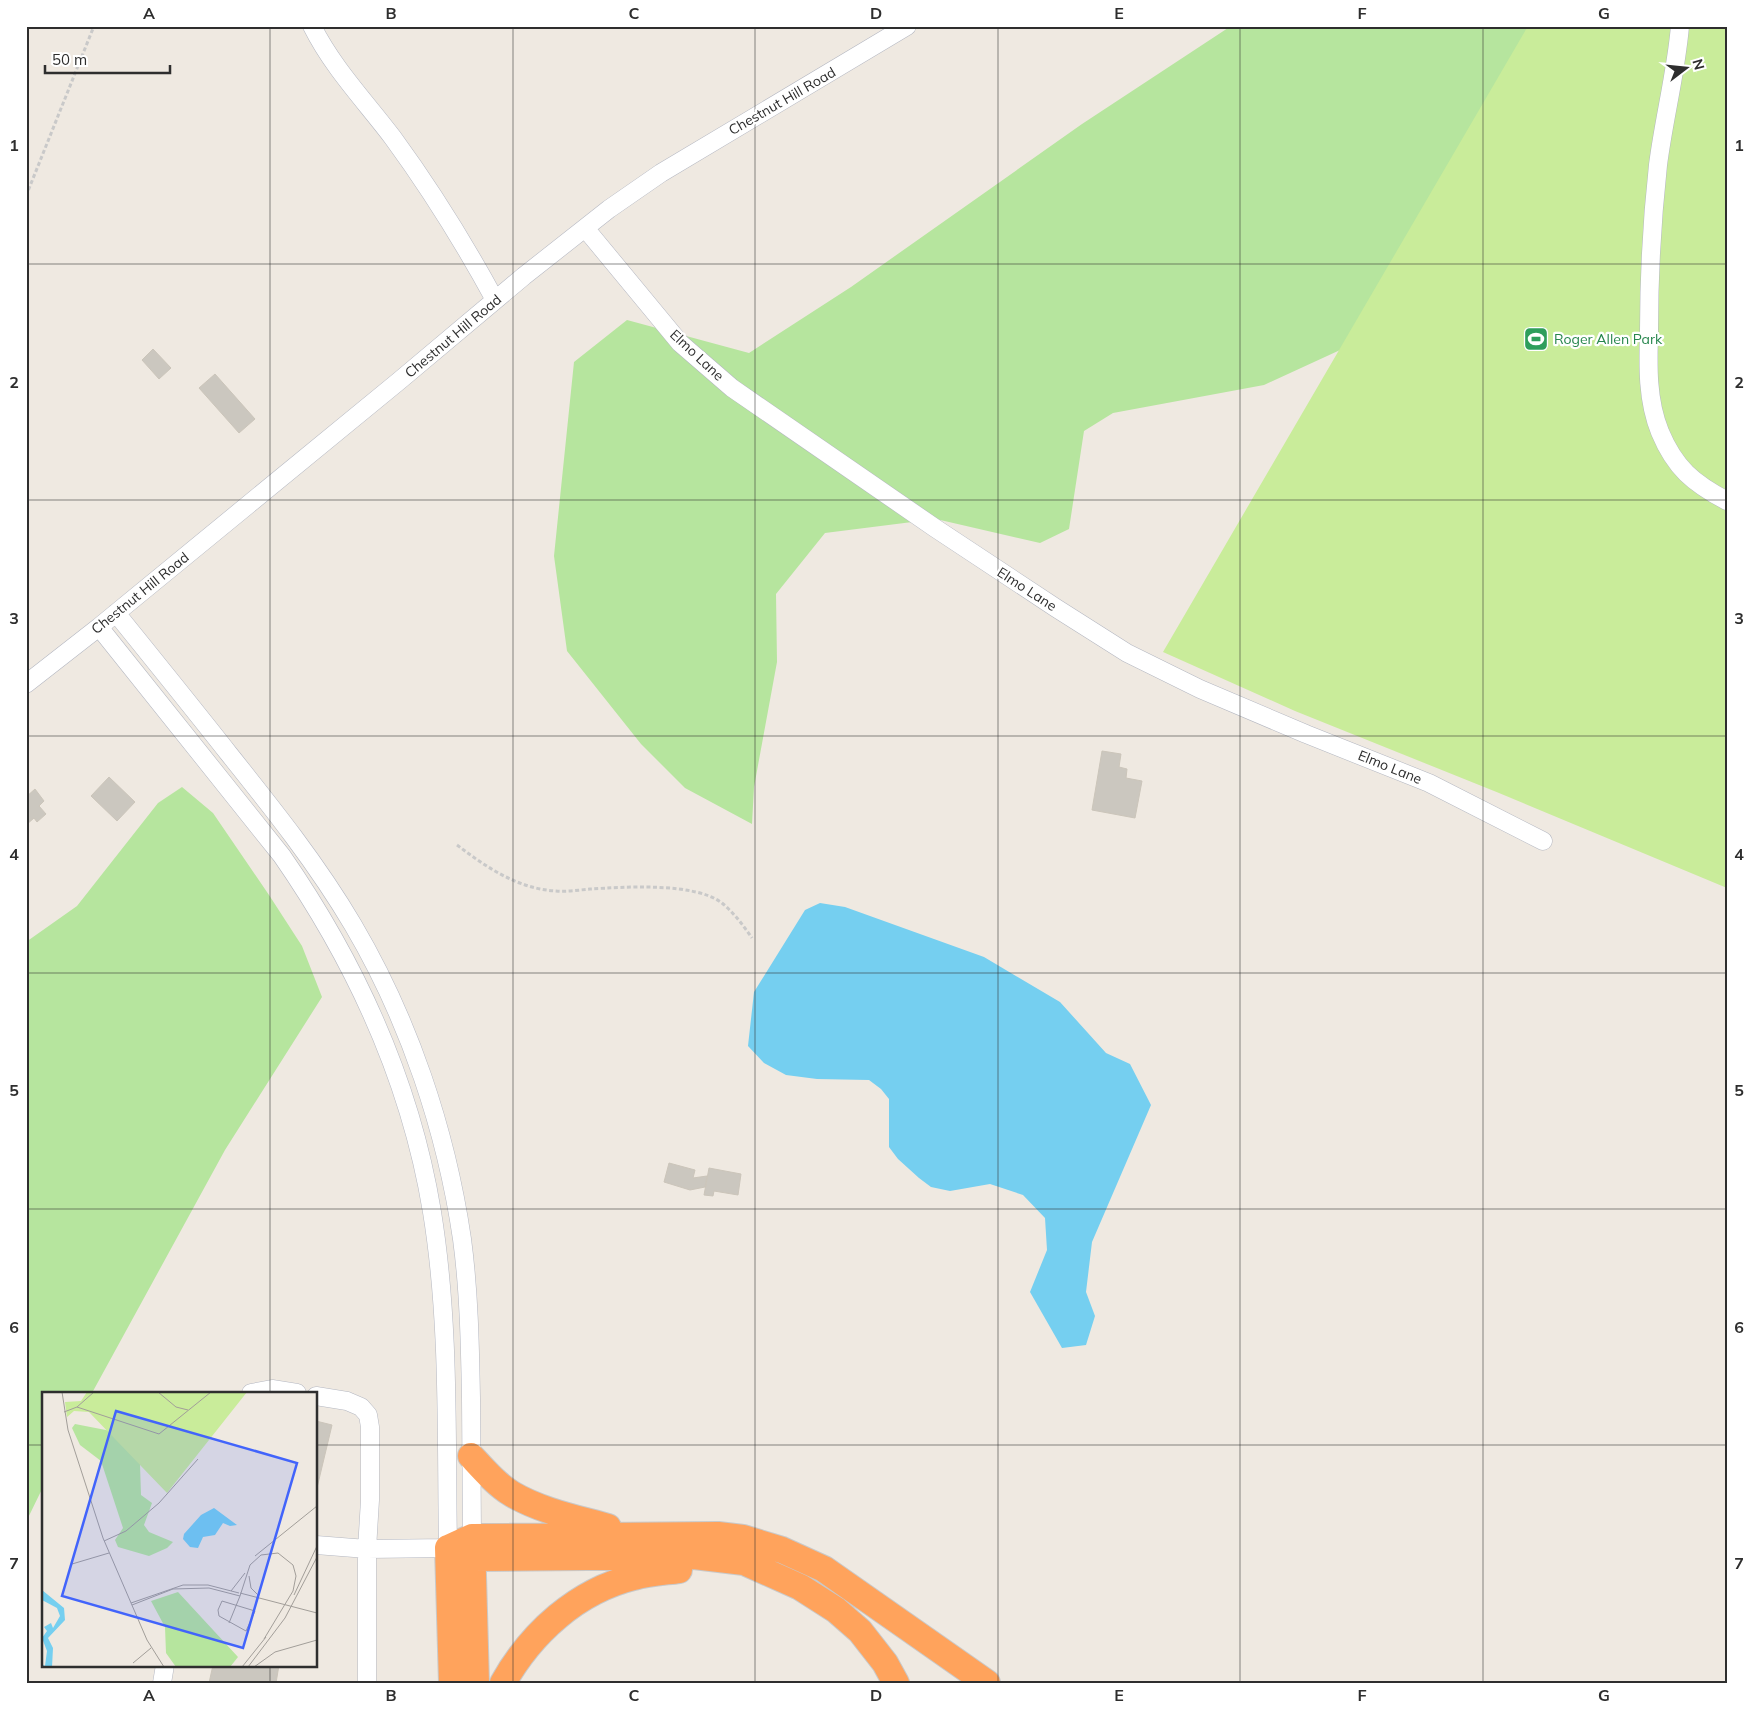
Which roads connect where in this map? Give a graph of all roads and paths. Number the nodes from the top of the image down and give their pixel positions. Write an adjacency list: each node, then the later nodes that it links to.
1 (94, 26): 5 (path)
2 (312, 26): 7 (street)
3 (907, 26): 6 (street, Chestnut Hill Road)
4 (1680, 26): 8 (street)
5 (26, 196)
6 (584, 228): 7 (street, Chestnut Hill Road); 12 (street, Elmo Lane)
7 (495, 300): 9 (street, Chestnut Hill Road)
8 (1727, 501)
9 (116, 613): 10 (street, Chestnut Hill Road); 18 (street)
10 (99, 628): 11 (street, Chestnut Hill Road); 21 (street)
11 (26, 684)
12 (1543, 841)
13 (457, 845): 14 (path)
14 (752, 938)
15 (256, 1392): 16 (street)
16 (290, 1392)
17 (318, 1396): 23 (street)
18 (471, 1456): 19 (highway); 22 (street)
19 (668, 1535): 22 (highway); 32 (highway)
20 (318, 1545): 23 (street)
21 (448, 1548): 22 (highway); 23 (street); 28 (highway)
22 (473, 1548): 24 (highway); 29 (highway)
23 (367, 1549): 27 (street)
24 (780, 1577): 30 (highway); 31 (highway)
25 (164, 1666): 26 (street)
26 (162, 1683)
27 (367, 1683)
28 (452, 1683)
29 (476, 1683)
30 (503, 1683)
31 (896, 1683)
32 (986, 1683)

